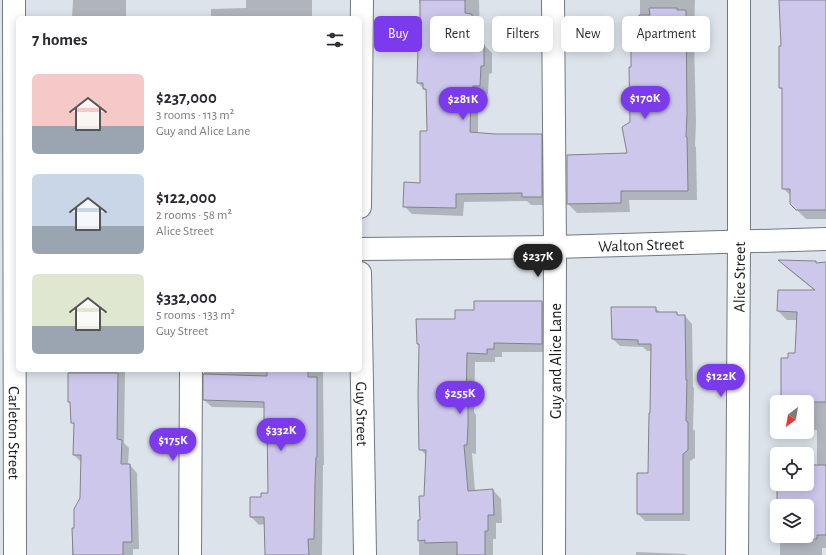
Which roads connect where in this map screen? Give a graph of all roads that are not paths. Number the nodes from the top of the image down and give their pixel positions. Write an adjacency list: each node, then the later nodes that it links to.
1 (14, 0): 8 (street, Carleton Street)
2 (362, 0): 5 (street)
3 (553, 0): 9 (street, Guy and Alice Lane)
4 (738, 0): 7 (street, Alice Street)
5 (362, 16)
6 (826, 239): 7 (street, Walton Street)
7 (739, 242): 9 (street, Walton Street); 17 (street, Alice Street)
8 (11, 247): 13 (street, Carleton Street)
9 (555, 247): 10 (street, Walton Street); 16 (street, Guy and Alice Lane)
10 (362, 249)
11 (191, 372): 14 (street)
12 (362, 372): 15 (street, Guy Street)
13 (15, 555)
14 (190, 555)
15 (365, 555)
16 (554, 555)
17 (737, 555)

